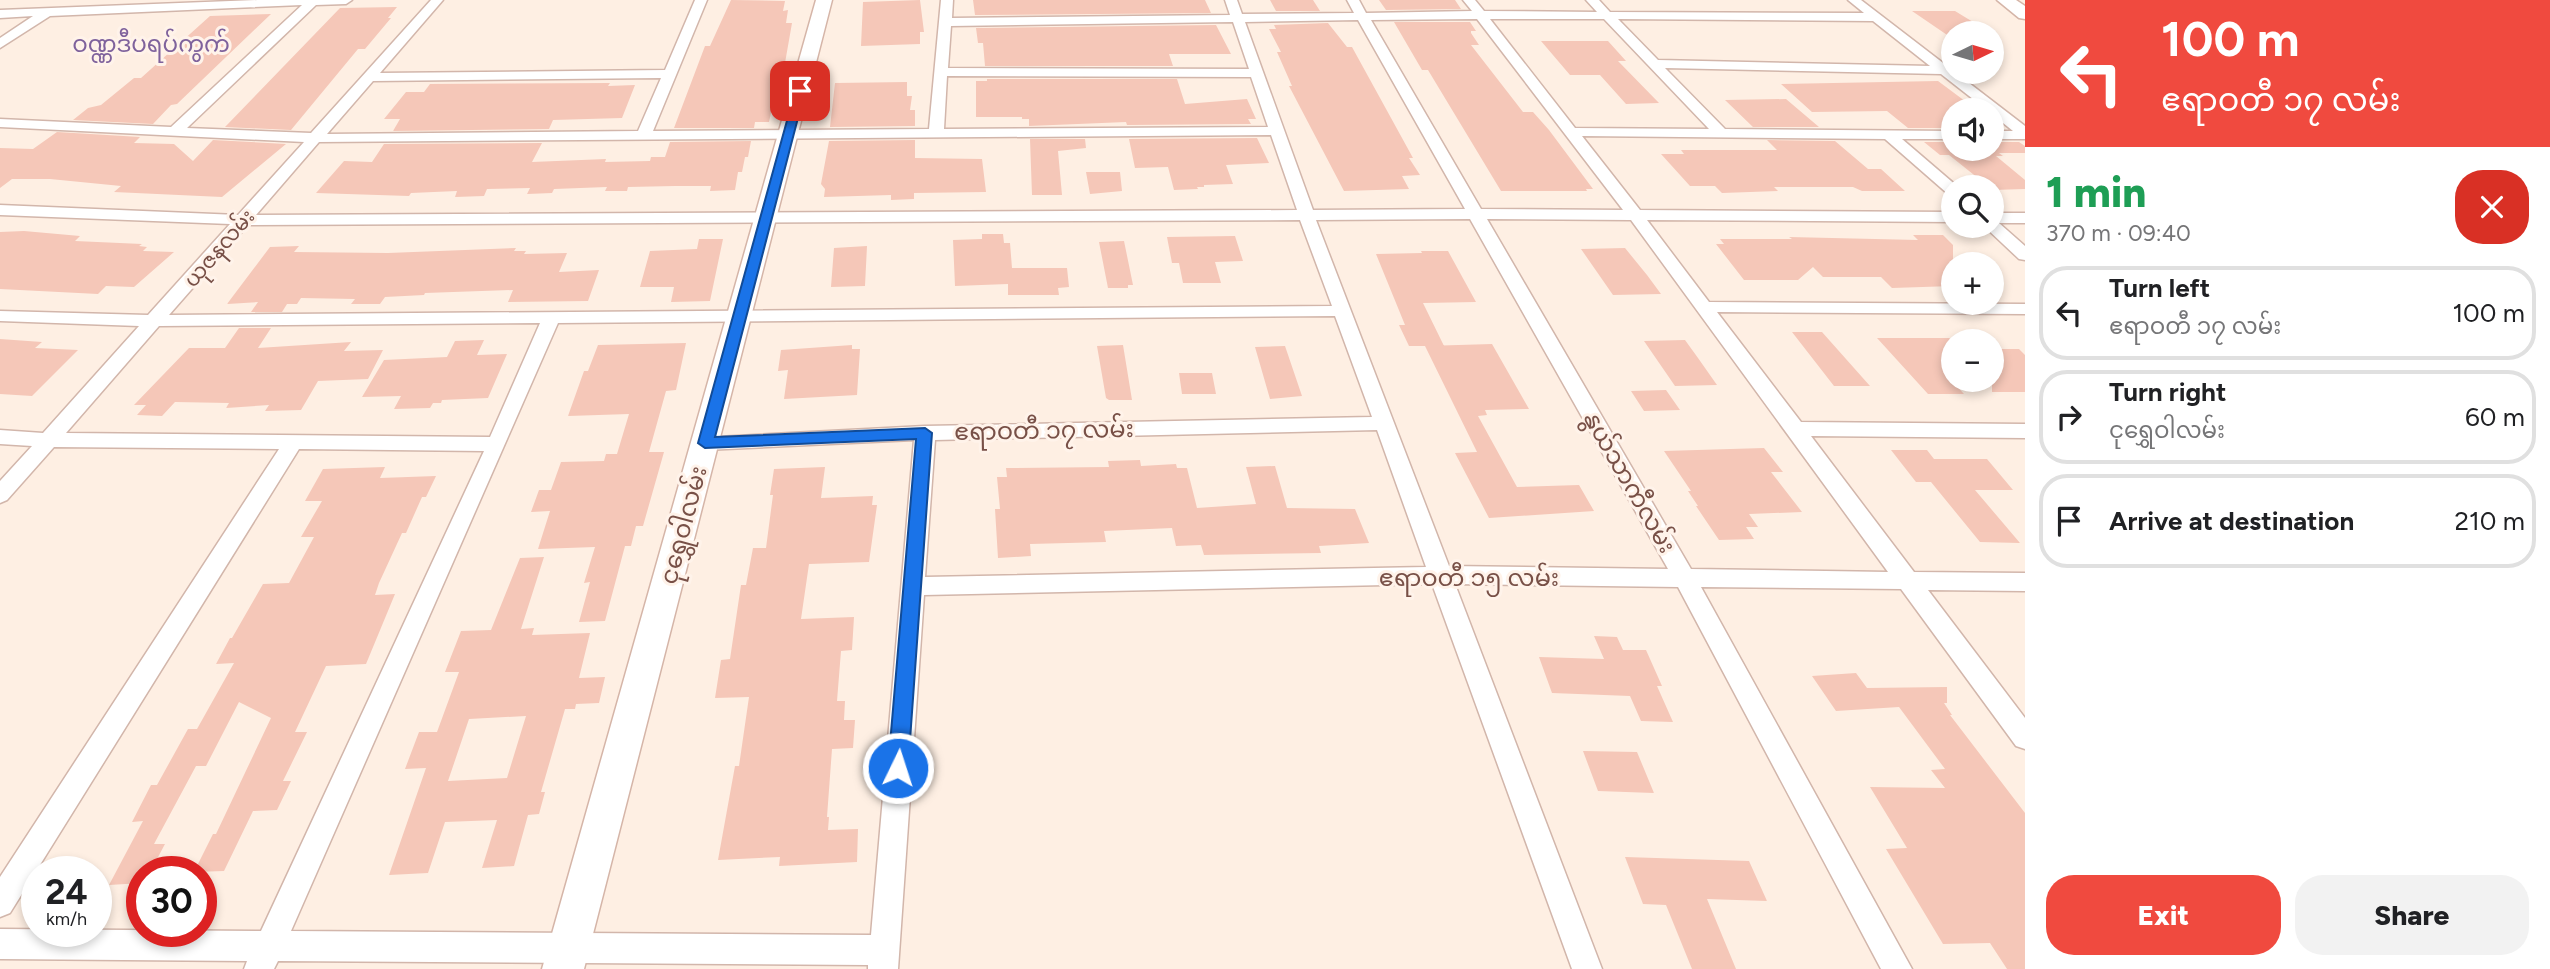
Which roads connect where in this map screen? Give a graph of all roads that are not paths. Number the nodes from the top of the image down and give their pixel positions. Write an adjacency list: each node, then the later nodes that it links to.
1 (63, 0): 15 (street)
2 (346, 0): 11 (street)
3 (437, 0): 29 (street, ယုဇနလမ်း)
4 (701, 0): 28 (street)
5 (824, 0): 41 (street, ငုရွှေဝါလမ်း)
6 (947, 0): 21 (street)
7 (1592, 0): 18 (street)
8 (1710, 0): 19 (street)
9 (1854, 0): 20 (street)
10 (2004, 0): 17 (street)
11 (312, 2): 15 (street); 33 (street)
12 (1475, 8): 14 (street); 18 (street); 34 (street)
13 (1234, 9): 14 (street); 21 (street); 27 (street)
14 (1358, 9): 46 (street, နွယ်သာကီလမ်း)
15 (47, 12): 16 (street); 22 (street)
16 (0, 14)
17 (2025, 14)
18 (1606, 15): 19 (street); 23 (street)
19 (1728, 16): 20 (street)
20 (1875, 18): 24 (street)
21 (945, 22): 26 (street)
22 (0, 44)
23 (1654, 64): 25 (street); 35 (street)
24 (1941, 68)
25 (1941, 70)
26 (941, 72): 27 (street); 37 (street)
27 (1257, 73): 32 (street)
28 (670, 74): 29 (street); 42 (street)
29 (370, 77): 43 (street, ယုဇနလမ်း)
30 (1961, 84): 36 (street)
31 (0, 122): 33 (street)
32 (1277, 131): 37 (street); 47 (street)
33 (174, 132): 43 (street)
34 (1571, 132): 35 (street); 48 (street)
35 (1721, 134): 38 (street)
36 (2025, 134): 40 (street)
37 (936, 135): 41 (street)
38 (1889, 135): 39 (street); 44 (street)
39 (1941, 135)
40 (2004, 135)
41 (788, 136): 42 (street); 52 (street, ငုရွှေဝါလမ်း)
42 (643, 137): 43 (street)
43 (316, 138): 53 (street, ယုဇနလမ်း)
44 (1941, 180)
45 (0, 210): 53 (street)
46 (1478, 214): 47 (street); 48 (street); 74 (street, နွယ်သာကီလမ်း)
47 (1307, 216): 52 (street); 58 (street)
48 (1636, 216): 49 (street); 56 (street)
49 (1941, 217)
50 (2004, 218): 51 (street)
51 (2025, 218)
52 (765, 219): 53 (street); 60 (street, ငုရွှေဝါလမ်း)
53 (244, 220): 62 (street, ယုဇနလမ်း)
54 (2004, 236): 55 (street)
55 (2025, 255)
56 (1703, 307): 57 (street); 64 (street)
57 (2025, 309)
58 (1342, 311): 60 (street); 63 (street)
59 (0, 316): 62 (street)
60 (739, 317): 61 (street); 70 (street, ငုရွှေဝါလမ်း)
61 (551, 319): 62 (street); 71 (street)
62 (155, 321): 68 (street, ယုဇနလမ်း)
63 (1383, 423): 66 (street, ဧရာဝတီ ၁၇ လမ်း); 73 (street)
64 (1795, 429): 65 (street); 75 (street)
65 (2025, 431)
66 (925, 433): 70 (street, ဧရာဝတီ ၁၇ လမ်း); 77 (street)
67 (0, 437): 68 (street)
68 (50, 440): 69 (street); 72 (street, ယုဇနလမ်း)
69 (293, 443): 71 (street); 79 (street)
70 (705, 443): 82 (street, ငုရွှေဝါလမ်း)
71 (497, 444): 81 (street)
72 (0, 495)
73 (1439, 575): 74 (street, ဧရာဝတီ ၁၅ လမ်း); 77 (street, ဧရာဝတီ ၁၅ လမ်း); 84 (street)
74 (1685, 579): 75 (street, ဧရာဝတီ ၁၅ လမ်း); 85 (street, နွယ်သာကီလမ်း)
75 (1907, 580): 76 (street, ဧရာဝတီ ၁၅ လမ်း); 78 (street)
76 (2025, 582)
77 (912, 586): 83 (street)
78 (2025, 738)
79 (0, 903)
80 (0, 944): 81 (street)
81 (265, 958): 82 (street)
82 (566, 959): 83 (street)
83 (883, 959)
84 (1587, 969)
85 (1897, 969)

